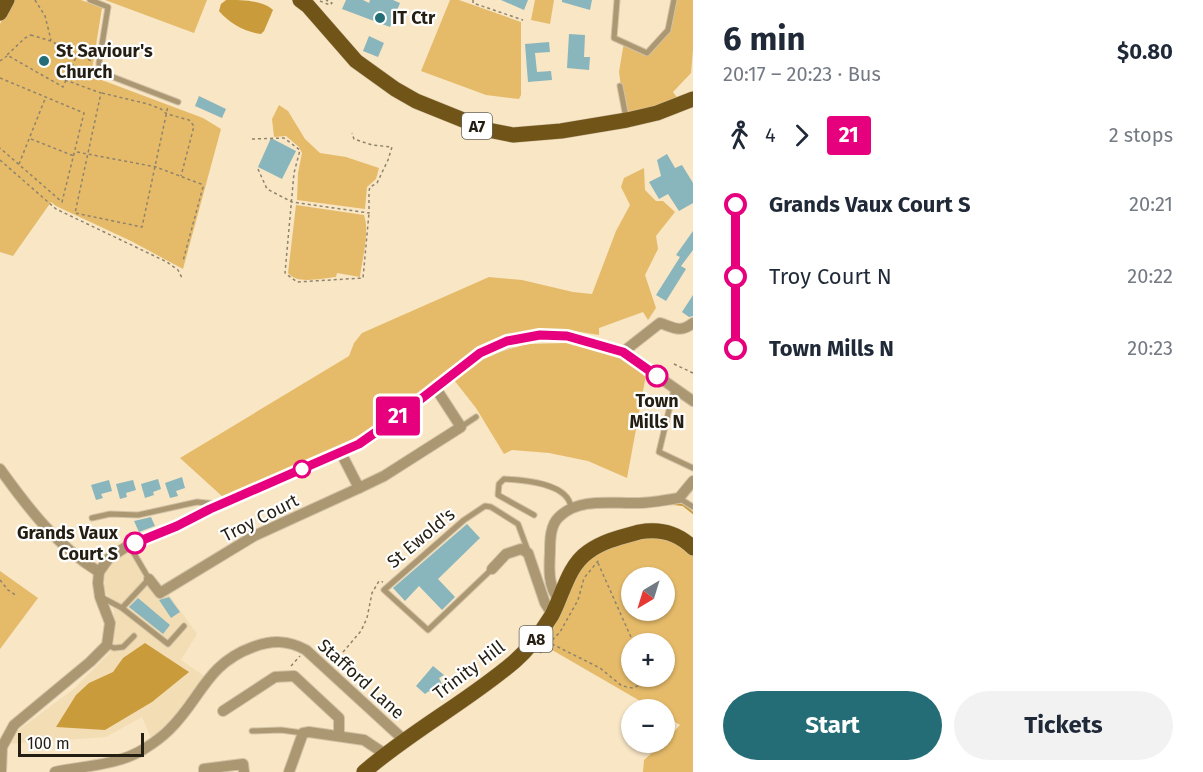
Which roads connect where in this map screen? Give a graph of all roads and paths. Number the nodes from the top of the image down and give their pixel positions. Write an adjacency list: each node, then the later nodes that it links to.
1 (7, 0): 11 (main road)
2 (35, 0): 13 (path)
3 (90, 0): 23 (lane)
4 (300, 0): 27 (main road, A7)
5 (317, 0): 6 (path)
6 (326, 0)
7 (467, 0): 10 (path)
8 (617, 0): 9 (lane)
9 (674, 0)
10 (473, 1): 12 (path)
11 (0, 13)
12 (523, 20)
13 (51, 41): 14 (path); 15 (path)
14 (7, 55): 17 (path); 19 (path)
15 (77, 56): 16 (path); 19 (path)
16 (91, 60)
17 (0, 61)
18 (0, 78): 22 (path)
19 (65, 80): 21 (path)
20 (620, 86): 27 (lane)
21 (101, 93): 26 (path); 33 (path)
22 (46, 98): 29 (path); 32 (path)
23 (169, 99): 25 (lane); 26 (path)
24 (693, 99): 27 (main road, A7)
25 (178, 102)
26 (167, 114): 37 (path); 39 (path)
27 (627, 120)
28 (352, 133): 41 (path)
29 (30, 138): 34 (path); 36 (path)
30 (252, 139): 40 (path)
31 (0, 148): 36 (path)
32 (75, 151): 33 (path); 34 (path)
33 (88, 154): 37 (path); 37 (path)
34 (74, 156): 36 (path)
35 (0, 160): 43 (path)
36 (18, 165)
37 (156, 167): 39 (path)
38 (258, 169): 40 (path)
39 (181, 177): 42 (path)
40 (292, 202): 41 (path); 41 (path)
41 (369, 213)
42 (183, 261)
43 (182, 278)
44 (693, 323): 45 (street)
45 (623, 352): 48 (street); 49 (street)
46 (674, 364): 47 (path)
47 (693, 373)
48 (435, 387): 52 (street); 53 (street)
49 (675, 388): 50 (street); 54 (lane)
50 (693, 401)
51 (476, 417): 52 (lane)
52 (461, 428): 57 (street)
53 (341, 453): 57 (street); 59 (street)
54 (693, 468)
55 (0, 469): 70 (street)
56 (693, 481): 58 (street)
57 (359, 488): 71 (street, Troy Court)
58 (679, 498): 60 (lane); 61 (street)
59 (222, 504): 63 (lane); 64 (street)
60 (693, 507)
61 (571, 508): 62 (lane); 76 (street)
62 (534, 515)
63 (92, 518)
64 (129, 545): 70 (street); 71 (lane)
65 (693, 548): 76 (main road, Trinity Hill / A8)
66 (528, 553): 69 (street); 73 (lane, St Ewold's); 78 (street)
67 (605, 553): 68 (path)
68 (597, 562): 80 (path); 86 (path)
69 (492, 569): 73 (lane, St Ewold's)
70 (99, 572): 75 (street)
71 (149, 579): 77 (lane)
72 (0, 580): 74 (path)
73 (390, 584): 84 (path)
74 (17, 596)
75 (100, 597): 77 (lane); 82 (street)
76 (559, 600): 78 (main road, Trinity Hill / A8)
77 (122, 608): 79 (lane)
78 (552, 614): 91 (main road, Trinity Hill / A8)
79 (184, 626)
80 (629, 633)
81 (134, 636): 82 (lane)
82 (107, 645): 93 (street)
83 (306, 650): 85 (path); 91 (street, Stafford Lane); 94 (street, Stafford Lane)
84 (343, 652)
85 (287, 675): 87 (street); 90 (street)
86 (621, 685)
87 (223, 711)
88 (252, 731): 89 (lane)
89 (303, 734): 90 (street); 97 (street)
90 (339, 735): 92 (street)
91 (404, 740): 92 (main road, Trinity Hill / A8)
92 (385, 754): 98 (main road, Trinity Hill / A8)
93 (1, 772)
94 (55, 772)
95 (204, 772): 96 (street)
96 (244, 772)
97 (289, 772)
98 (364, 772)

